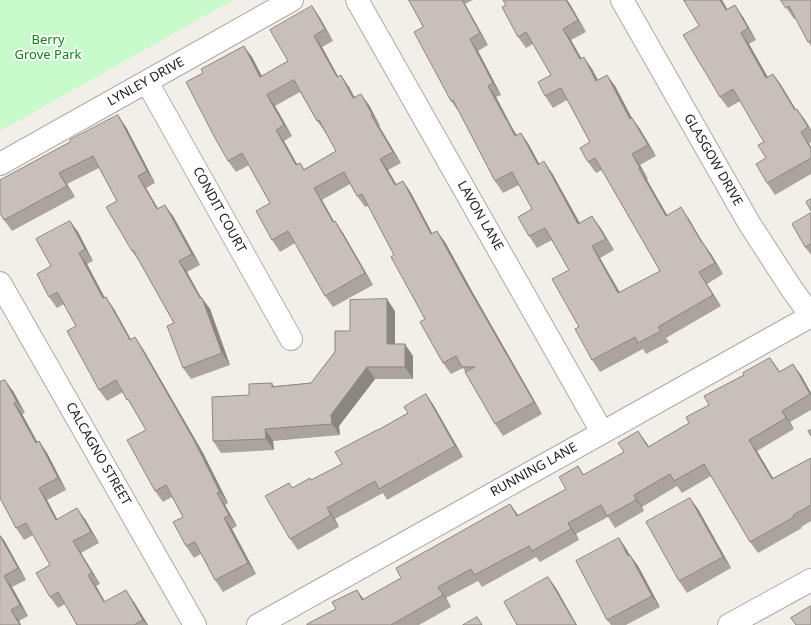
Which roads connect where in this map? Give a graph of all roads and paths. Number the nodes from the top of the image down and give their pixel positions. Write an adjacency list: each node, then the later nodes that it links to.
1 (292, 0): 4 (street, LYNLEY DRIVE)
2 (357, 0): 9 (street, LAVON LANE)
3 (622, 0): 7 (street, GLASGOW DRIVE)
4 (147, 82): 5 (street, LYNLEY DRIVE); 8 (street, CONDIT COURT)
5 (0, 164)
6 (0, 283): 11 (street, CALCAGNO STREET)
7 (811, 316): 9 (street, RUNNING LANE)
8 (291, 339)
9 (602, 432): 12 (street, RUNNING LANE)
10 (811, 580): 13 (street)
11 (195, 625)
12 (258, 625)
13 (729, 625)

